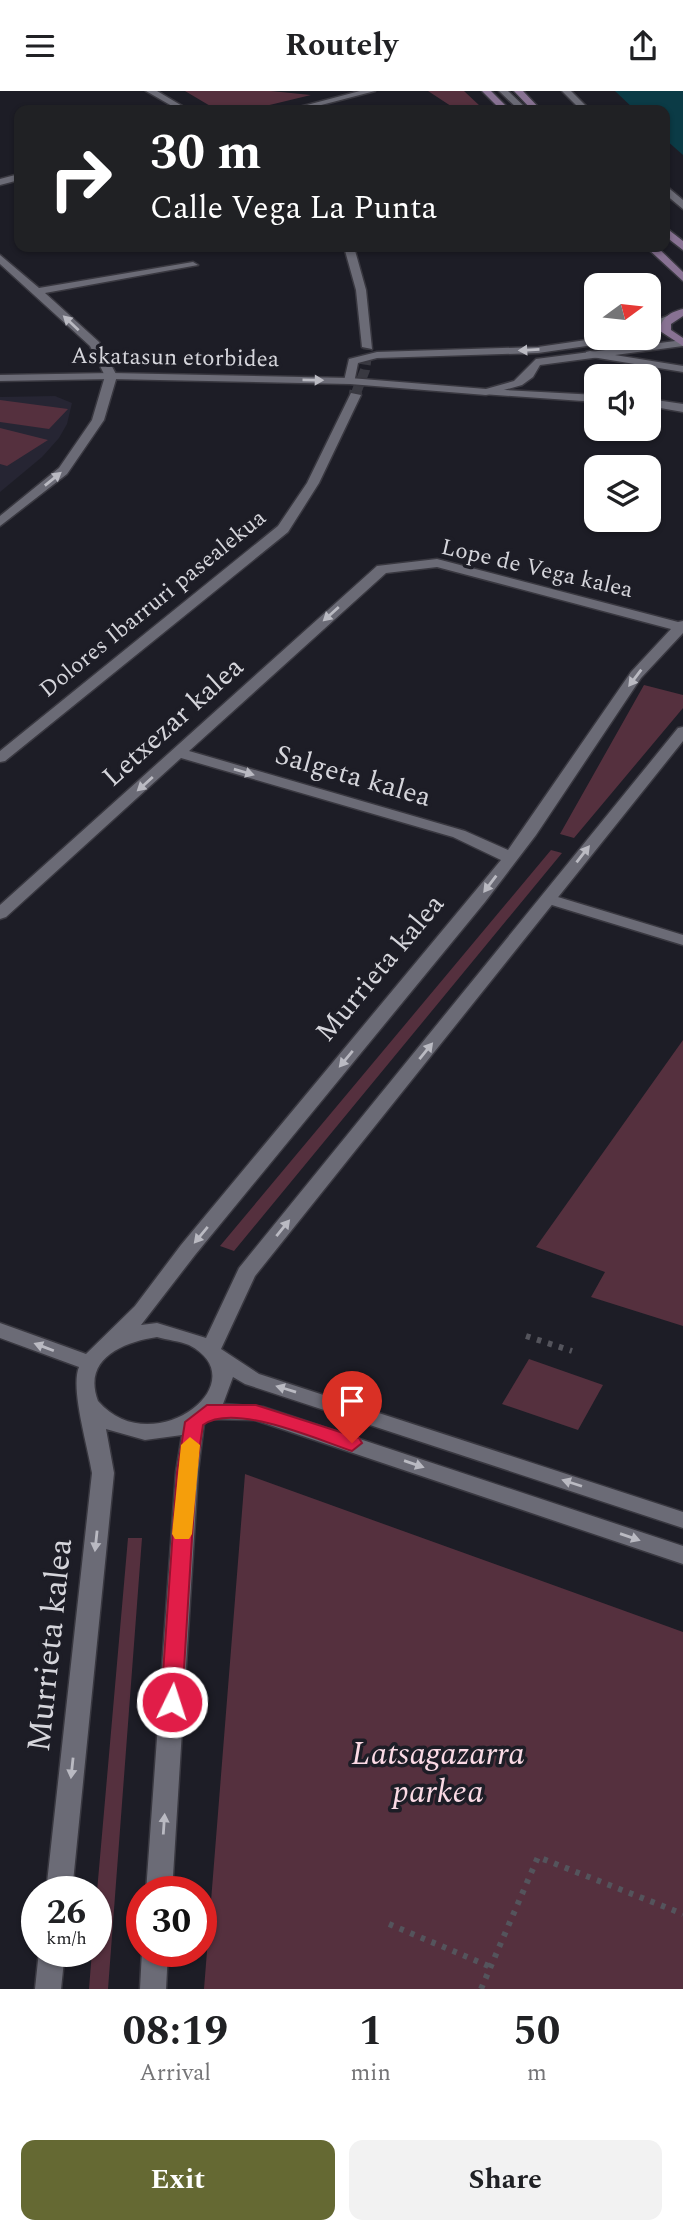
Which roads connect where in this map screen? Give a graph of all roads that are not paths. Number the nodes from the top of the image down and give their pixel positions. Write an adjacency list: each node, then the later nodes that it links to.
1 (150, 91): 7 (street)
2 (371, 91): 8 (street)
3 (486, 91): 9 (main road)
4 (503, 91): 10 (street)
5 (518, 91): 11 (main road)
6 (566, 91): 12 (street)
7 (176, 105)
8 (313, 105)
9 (501, 105)
10 (518, 105)
11 (532, 105)
12 (581, 105)
13 (670, 193): 14 (street)
14 (683, 206)
15 (670, 235): 16 (main road)
16 (683, 247)
17 (350, 252): 27 (street)
18 (657, 252): 21 (main road)
19 (0, 258): 22 (street)
20 (193, 265): 22 (street)
21 (683, 278)
22 (37, 291): 31 (street, one-way to 22)
23 (679, 311): 24 (street); 26 (main road)
24 (662, 320)
25 (584, 343): 33 (street, one-way to 33)
26 (683, 343): 28 (street, Askatasun etorbidea)
27 (368, 347)
28 (590, 354): 29 (street, Askatasun etorbidea); 30 (street, Askatasun etorbidea)
29 (683, 369)
30 (529, 375): 34 (street, Askatasun etorbidea); 35 (street, Askatasun etorbidea)
31 (111, 376): 32 (street, Askatasun etorbidea); 33 (street, Askatasun etorbidea, one-way to 33); 39 (street, one-way to 31)
32 (0, 378)
33 (352, 388): 34 (street, Askatasun etorbidea); 44 (street, Dolores Ibarruri pasealekua)
34 (486, 392): 36 (street, Askatasun etorbidea)
35 (584, 397)
36 (584, 398)
37 (661, 404): 38 (street)
38 (683, 408)
39 (0, 522)
40 (382, 569): 41 (street, Lope de Vega kalea); 43 (street, Letxezar kalea, one-way to 43)
41 (683, 627): 45 (street, Murrieta kalea, one-way to 45)
42 (683, 731): 46 (street, one-way to 42)
43 (179, 753): 45 (street, Salgeta kalea, one-way to 45); 47 (street, Letxezar kalea, one-way to 47)
44 (0, 758)
45 (509, 859): 50 (street, Murrieta kalea, one-way to 50)
46 (548, 899): 48 (street); 51 (street, one-way to 46)
47 (0, 914)
48 (683, 940)
49 (0, 1330): 52 (street, one-way to 49)
50 (116, 1339): 51 (street); 52 (street)
51 (215, 1355): 54 (street); 55 (street, one-way to 51)
52 (89, 1363): 53 (street)
53 (91, 1407): 54 (street); 57 (street, Murrieta kalea, one-way to 57)
54 (201, 1417): 56 (street, one-way to 56); 58 (street, one-way to 54)
55 (683, 1520)
56 (683, 1555)
57 (61, 1876)
58 (160, 1876)
59 (50, 1967): 61 (street)
60 (154, 1967): 62 (street)
61 (48, 1989)
62 (153, 1989)

